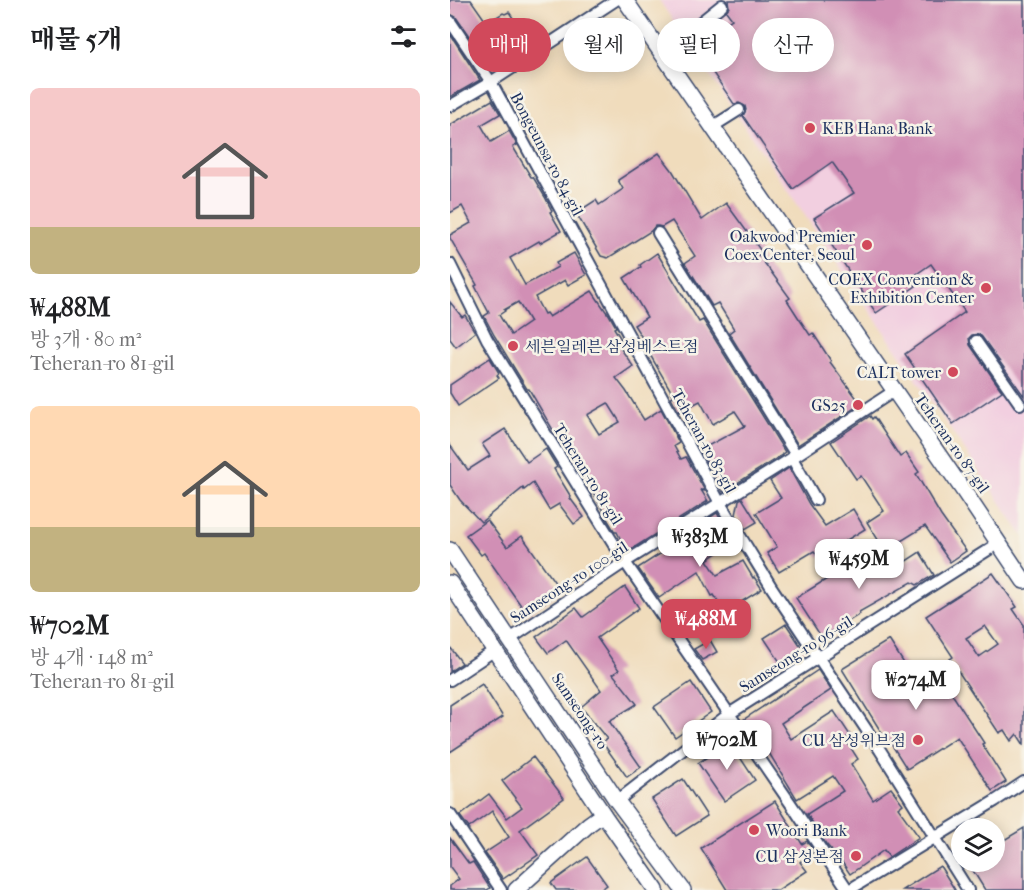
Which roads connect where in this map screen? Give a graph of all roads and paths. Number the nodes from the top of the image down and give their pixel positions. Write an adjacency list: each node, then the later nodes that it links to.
1 (616, 0): 8 (street)
2 (625, 0): 6 (street, Teheran-ro 87-gil)
3 (722, 5): 4 (street)
4 (706, 18)
5 (450, 21): 8 (street, Bongeunsa-ro 84-gil)
6 (657, 46)
7 (675, 72): 11 (street, Teheran-ro 87-gil)
8 (491, 82): 9 (street); 14 (street, Bongeunsa-ro 84-gil)
9 (450, 106)
10 (739, 110): 11 (street)
11 (712, 127): 16 (street, Teheran-ro 87-gil)
12 (658, 233): 18 (street)
13 (450, 264): 23 (street, Teheran-ro 81-gil)
14 (595, 274): 20 (street, Teheran-ro 83-gil)
15 (976, 341): 17 (street)
16 (894, 391): 18 (street, Samseong-ro 100-gil); 21 (street, Teheran-ro 87-gil)
17 (1020, 404)
18 (794, 456): 19 (street); 20 (street, Samseong-ro 100-gil)
19 (816, 500)
20 (720, 503): 23 (street, Samseong-ro 100-gil); 28 (street, Teheran-ro 83-gil)
21 (999, 543): 24 (street, Teheran-ro 87-gil); 28 (street, Samseong-ro 96-gil)
22 (450, 550): 26 (street, Samseong-ro)
23 (625, 562): 26 (street, Samseong-ro 100-gil); 30 (street, Teheran-ro 81-gil)
24 (1024, 581)
25 (450, 583): 27 (street)
26 (510, 639): 32 (street, Samseong-ro)
27 (495, 650): 29 (street); 34 (street)
28 (818, 656): 30 (street, Samseong-ro 96-gil); 35 (street, Teheran-ro 83-gil)
29 (450, 680)
30 (729, 714): 32 (street, Samseong-ro 96-gil); 40 (street, Teheran-ro 81-gil)
31 (1024, 782): 35 (street)
32 (617, 801): 39 (street, Samseong-ro)
33 (450, 814): 36 (street)
34 (603, 814): 37 (street); 38 (street)
35 (934, 837): 40 (street); 41 (street, Teheran-ro 83-gil)
36 (501, 890)
37 (516, 890)
38 (656, 890)
39 (683, 890)
40 (849, 890)
41 (968, 890)

